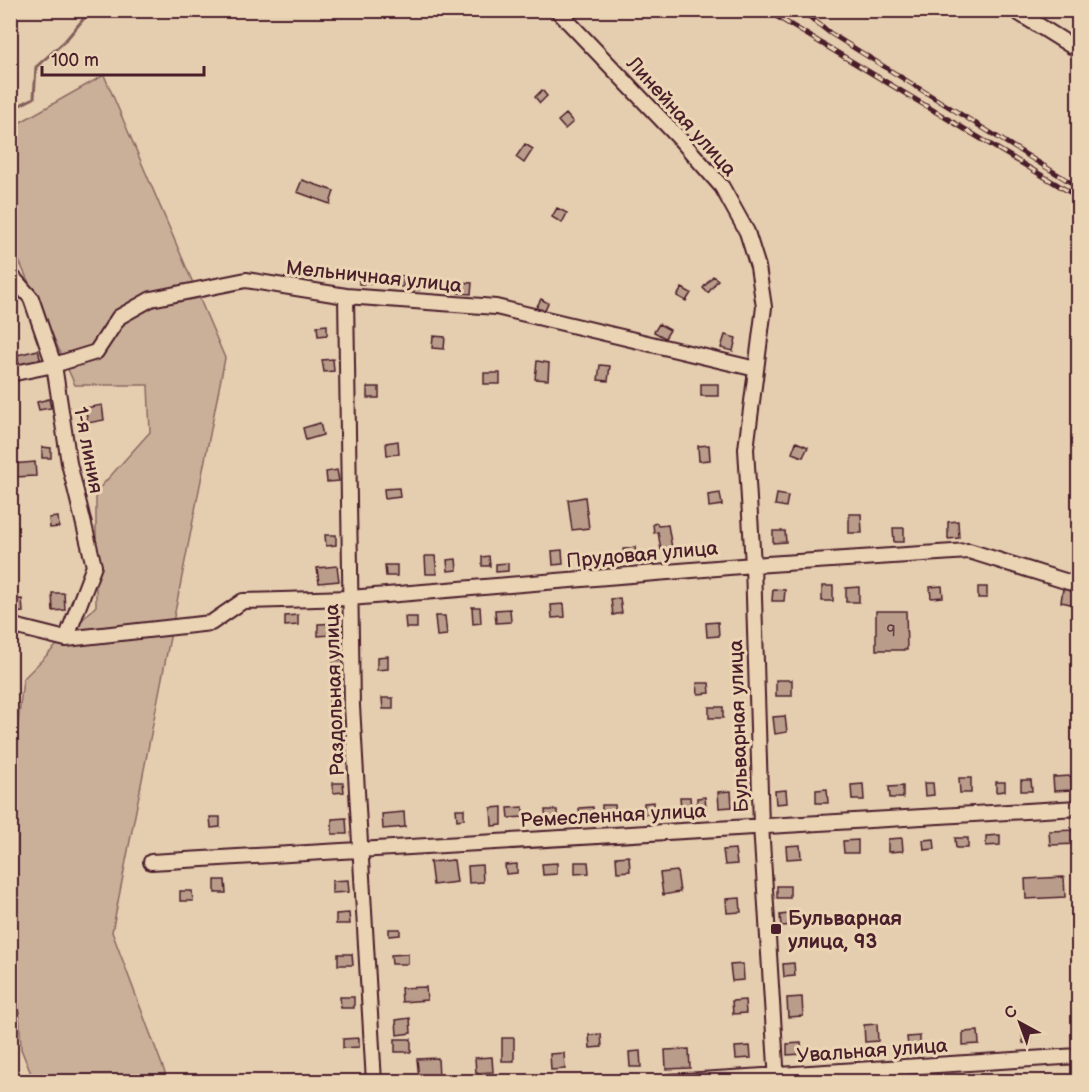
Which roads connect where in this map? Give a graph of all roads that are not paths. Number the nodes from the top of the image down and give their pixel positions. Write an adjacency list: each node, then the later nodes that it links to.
1 (556, 10): 7 (street, Линейная улица)
2 (1014, 10): 3 (street)
3 (1078, 50)
4 (10, 274): 6 (street, 1-я линия)
5 (346, 296): 6 (street, Мельничная улица); 7 (street, Мельничная улица); 11 (street, Раздольная улица)
6 (54, 365): 8 (street, Мельничная улица); 13 (street, 1-я линия)
7 (756, 369): 9 (street, Бульварная улица)
8 (10, 374)
9 (753, 565): 10 (street, Прудовая улица); 11 (street, Прудовая улица); 15 (street, Бульварная улица)
10 (1078, 585)
11 (350, 598): 13 (street, Прудовая улица); 16 (street, Раздольная улица)
12 (10, 625): 13 (street)
13 (66, 639)
14 (1078, 808): 15 (street, Ремесленная улица)
15 (761, 825): 16 (street, Ремесленная улица); 19 (street, Бульварная улица)
16 (360, 849): 17 (street, Ремесленная улица); 20 (street, Раздольная улица)
17 (151, 862)
18 (1078, 1056): 19 (street, Увальная улица)
19 (777, 1078): 21 (street, Увальная улица)
20 (374, 1082)
21 (669, 1082)

